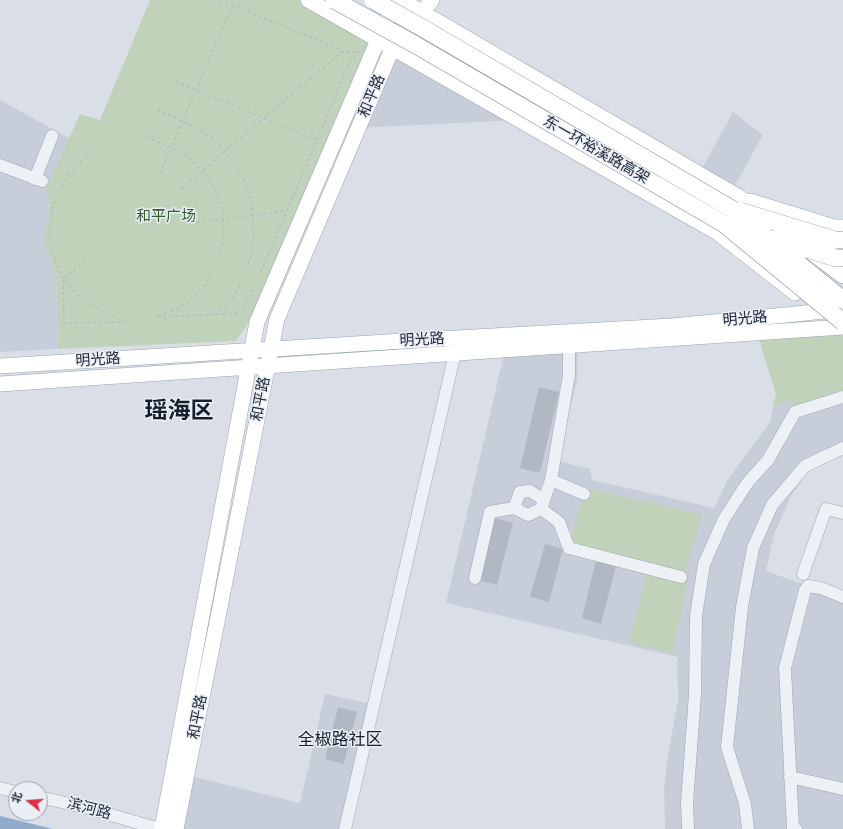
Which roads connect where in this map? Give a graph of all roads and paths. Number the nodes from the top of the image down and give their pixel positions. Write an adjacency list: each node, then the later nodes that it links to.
1 (220, 0): 7 (path)
2 (308, 0): 9 (main road)
3 (334, 0): 33 (highway, 东一环裕溪路高架, bridge)
4 (373, 0): 28 (highway, 东一环裕溪路高架, bridge)
5 (401, 0): 8 (main road); 9 (main road, 和平路)
6 (432, 0): 8 (main road, 和平路)
7 (233, 5): 11 (path); 15 (path)
8 (422, 12): 10 (main road, 和平路); 28 (main road)
9 (378, 40): 10 (main road); 12 (path); 54 (main road, 和平路)
10 (394, 49): 45 (main road); 53 (main road, 和平路)
11 (342, 52): 12 (path); 21 (path)
12 (359, 52): 18 (path)
13 (170, 79): 18 (path)
14 (157, 110): 15 (path)
15 (182, 121): 20 (path); 21 (path)
16 (52, 136): 22 (street)
17 (146, 137): 20 (path)
18 (316, 140): 29 (path)
19 (100, 147): 25 (path)
20 (171, 147): 23 (path); 24 (path)
21 (225, 152): 23 (path); 30 (path)
22 (0, 165)
23 (203, 171): 26 (path); 31 (path)
24 (160, 173)
25 (62, 186)
26 (181, 189)
27 (55, 201): 43 (path)
28 (735, 203): 34 (main road); 35 (highway, bridge); 42 (main road); 47 (highway, 东一环裕溪路高架, bridge)
29 (286, 212): 30 (path); 41 (path)
30 (253, 215): 31 (path); 39 (path)
31 (223, 219): 32 (path); 36 (path)
32 (197, 222)
33 (724, 224): 37 (highway, bridge); 51 (highway, 东一环裕溪路高架, bridge)
34 (843, 227)
35 (843, 240)
36 (220, 256)
37 (843, 258)
38 (86, 262): 43 (path)
39 (248, 266)
40 (213, 270): 50 (path)
41 (261, 272)
42 (843, 276)
43 (63, 278): 43 (path)
44 (241, 281): 50 (path)
45 (784, 284): 47 (street); 49 (main road)
46 (254, 286): 50 (path)
47 (843, 299)
48 (843, 309): 49 (main road, 明光路)
49 (820, 312): 51 (main road); 53 (main road, 明光路)
50 (215, 314)
51 (841, 328): 52 (main road, 明光路)
52 (569, 346): 55 (main road, 明光路); 62 (street)
53 (270, 350): 54 (main road, 明光路); 57 (main road, 和平路)
54 (251, 351): 56 (main road, 明光路); 58 (main road, 和平路)
55 (455, 353): 57 (main road, 明光路); 76 (street)
56 (0, 366)
57 (267, 366): 58 (main road, 明光路); 75 (main road, 和平路)
58 (248, 367): 59 (main road, 明光路); 74 (main road, 和平路)
59 (0, 384)
60 (843, 397): 77 (street)
61 (843, 448): 78 (street)
62 (551, 480): 63 (street); 64 (street)
63 (584, 494)
64 (542, 504): 65 (street); 65 (street); 68 (street)
65 (514, 508): 69 (street)
66 (843, 513): 67 (street)
67 (803, 574)
68 (680, 577)
69 (475, 578)
70 (843, 597): 71 (street)
71 (790, 777): 72 (street); 79 (street)
72 (843, 789)
73 (48, 799): 74 (street, 滨河路)
74 (161, 829)
75 (176, 829)
76 (345, 829)
77 (688, 829)
78 (748, 829)
79 (796, 829)

